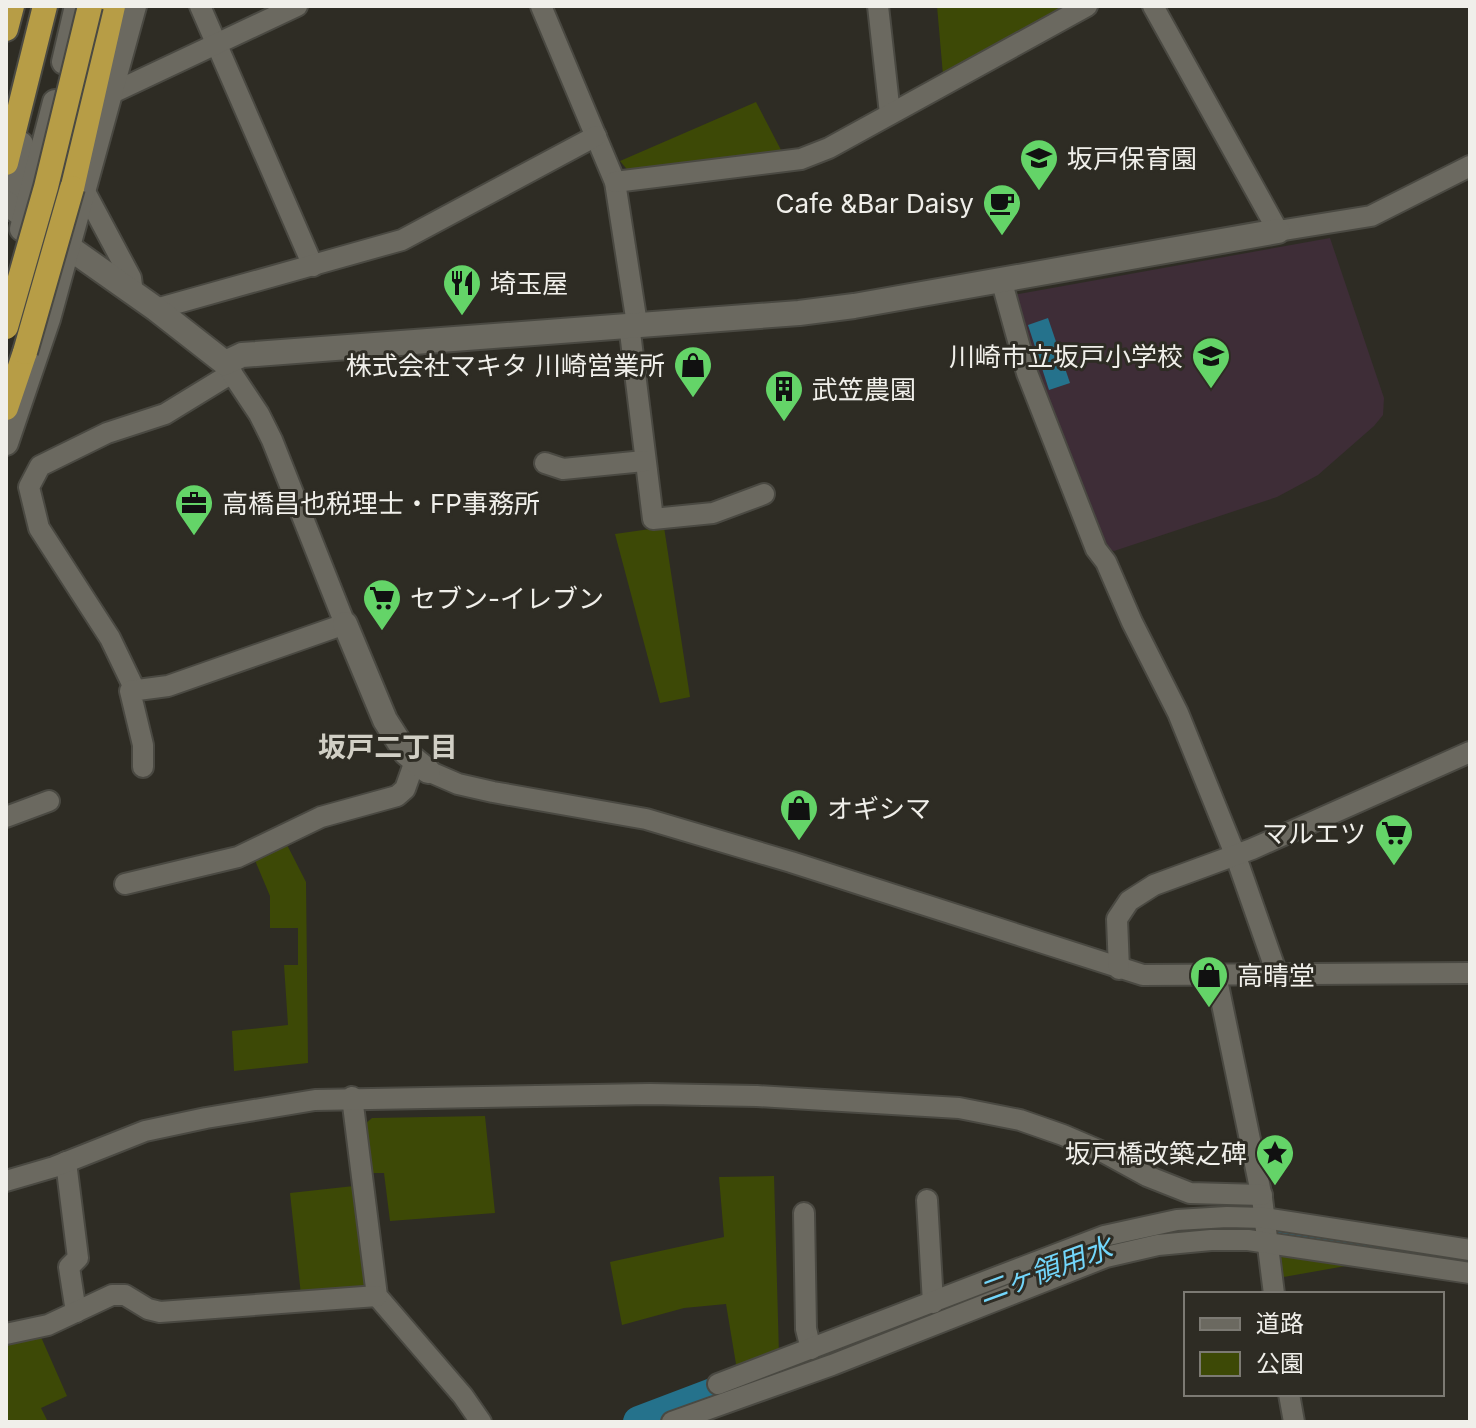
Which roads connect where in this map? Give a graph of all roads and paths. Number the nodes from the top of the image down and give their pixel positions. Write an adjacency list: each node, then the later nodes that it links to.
1 (45, 6): 17 (highway)
2 (54, 6): 21 (street)
3 (77, 6): 21 (street)
4 (90, 6): 30 (highway, bridge)
5 (113, 6): 32 (highway, bridge)
6 (134, 6): 14 (street)
7 (200, 6): 13 (street)
8 (297, 6): 13 (street)
9 (541, 6): 16 (street)
10 (878, 6): 15 (street)
11 (1087, 6): 15 (street)
12 (1153, 6): 22 (street)
13 (216, 44): 14 (street); 24 (street)
14 (108, 95): 20 (street)
15 (890, 114): 19 (street)
16 (596, 136): 19 (street); 24 (street)
17 (6, 163)
18 (1470, 166): 22 (street)
19 (615, 182): 29 (street)
20 (83, 188): 23 (street); 27 (street)
21 (12, 207): 23 (street); 26 (street)
22 (1278, 231): 25 (street)
23 (68, 248): 27 (street); 33 (street)
24 (313, 266): 28 (street)
25 (1001, 279): 29 (street); 44 (street)
26 (6, 284)
27 (133, 294): 28 (street)
28 (156, 309): 31 (street)
29 (633, 324): 31 (street); 34 (street)
30 (6, 327)
31 (228, 368): 37 (street); 38 (street)
32 (6, 408)
33 (6, 443)
34 (644, 461): 35 (street); 36 (street)
35 (545, 463)
36 (764, 494)
37 (345, 624): 38 (street); 40 (street)
38 (135, 690): 41 (street)
39 (1470, 752): 44 (street)
40 (422, 766): 45 (street); 46 (street)
41 (143, 767)
42 (49, 801): 43 (street)
43 (6, 817)
44 (1235, 854): 46 (street); 48 (street)
45 (125, 884)
46 (1119, 969): 49 (street)
47 (1470, 973): 48 (street)
48 (1277, 974): 49 (street)
49 (1216, 975): 54 (street)
50 (352, 1097): 51 (street); 53 (street); 62 (street)
51 (66, 1162): 52 (street); 64 (street)
52 (6, 1181)
53 (1190, 1193): 54 (street); 57 (street)
54 (1262, 1195): 58 (street)
55 (927, 1200): 63 (street)
56 (804, 1213): 66 (street)
57 (1188, 1219): 58 (street); 63 (street)
58 (1268, 1231): 59 (street); 60 (street); 61 (street); 70 (street)
59 (1470, 1250)
60 (1470, 1273)
61 (1274, 1292)
62 (377, 1296): 64 (street); 69 (street)
63 (933, 1303): 66 (street)
64 (76, 1312): 65 (street)
65 (6, 1334)
66 (811, 1349): 67 (street)
67 (718, 1384)
68 (1289, 1396): 71 (street)
69 (481, 1422)
70 (672, 1422)
71 (1294, 1422)

